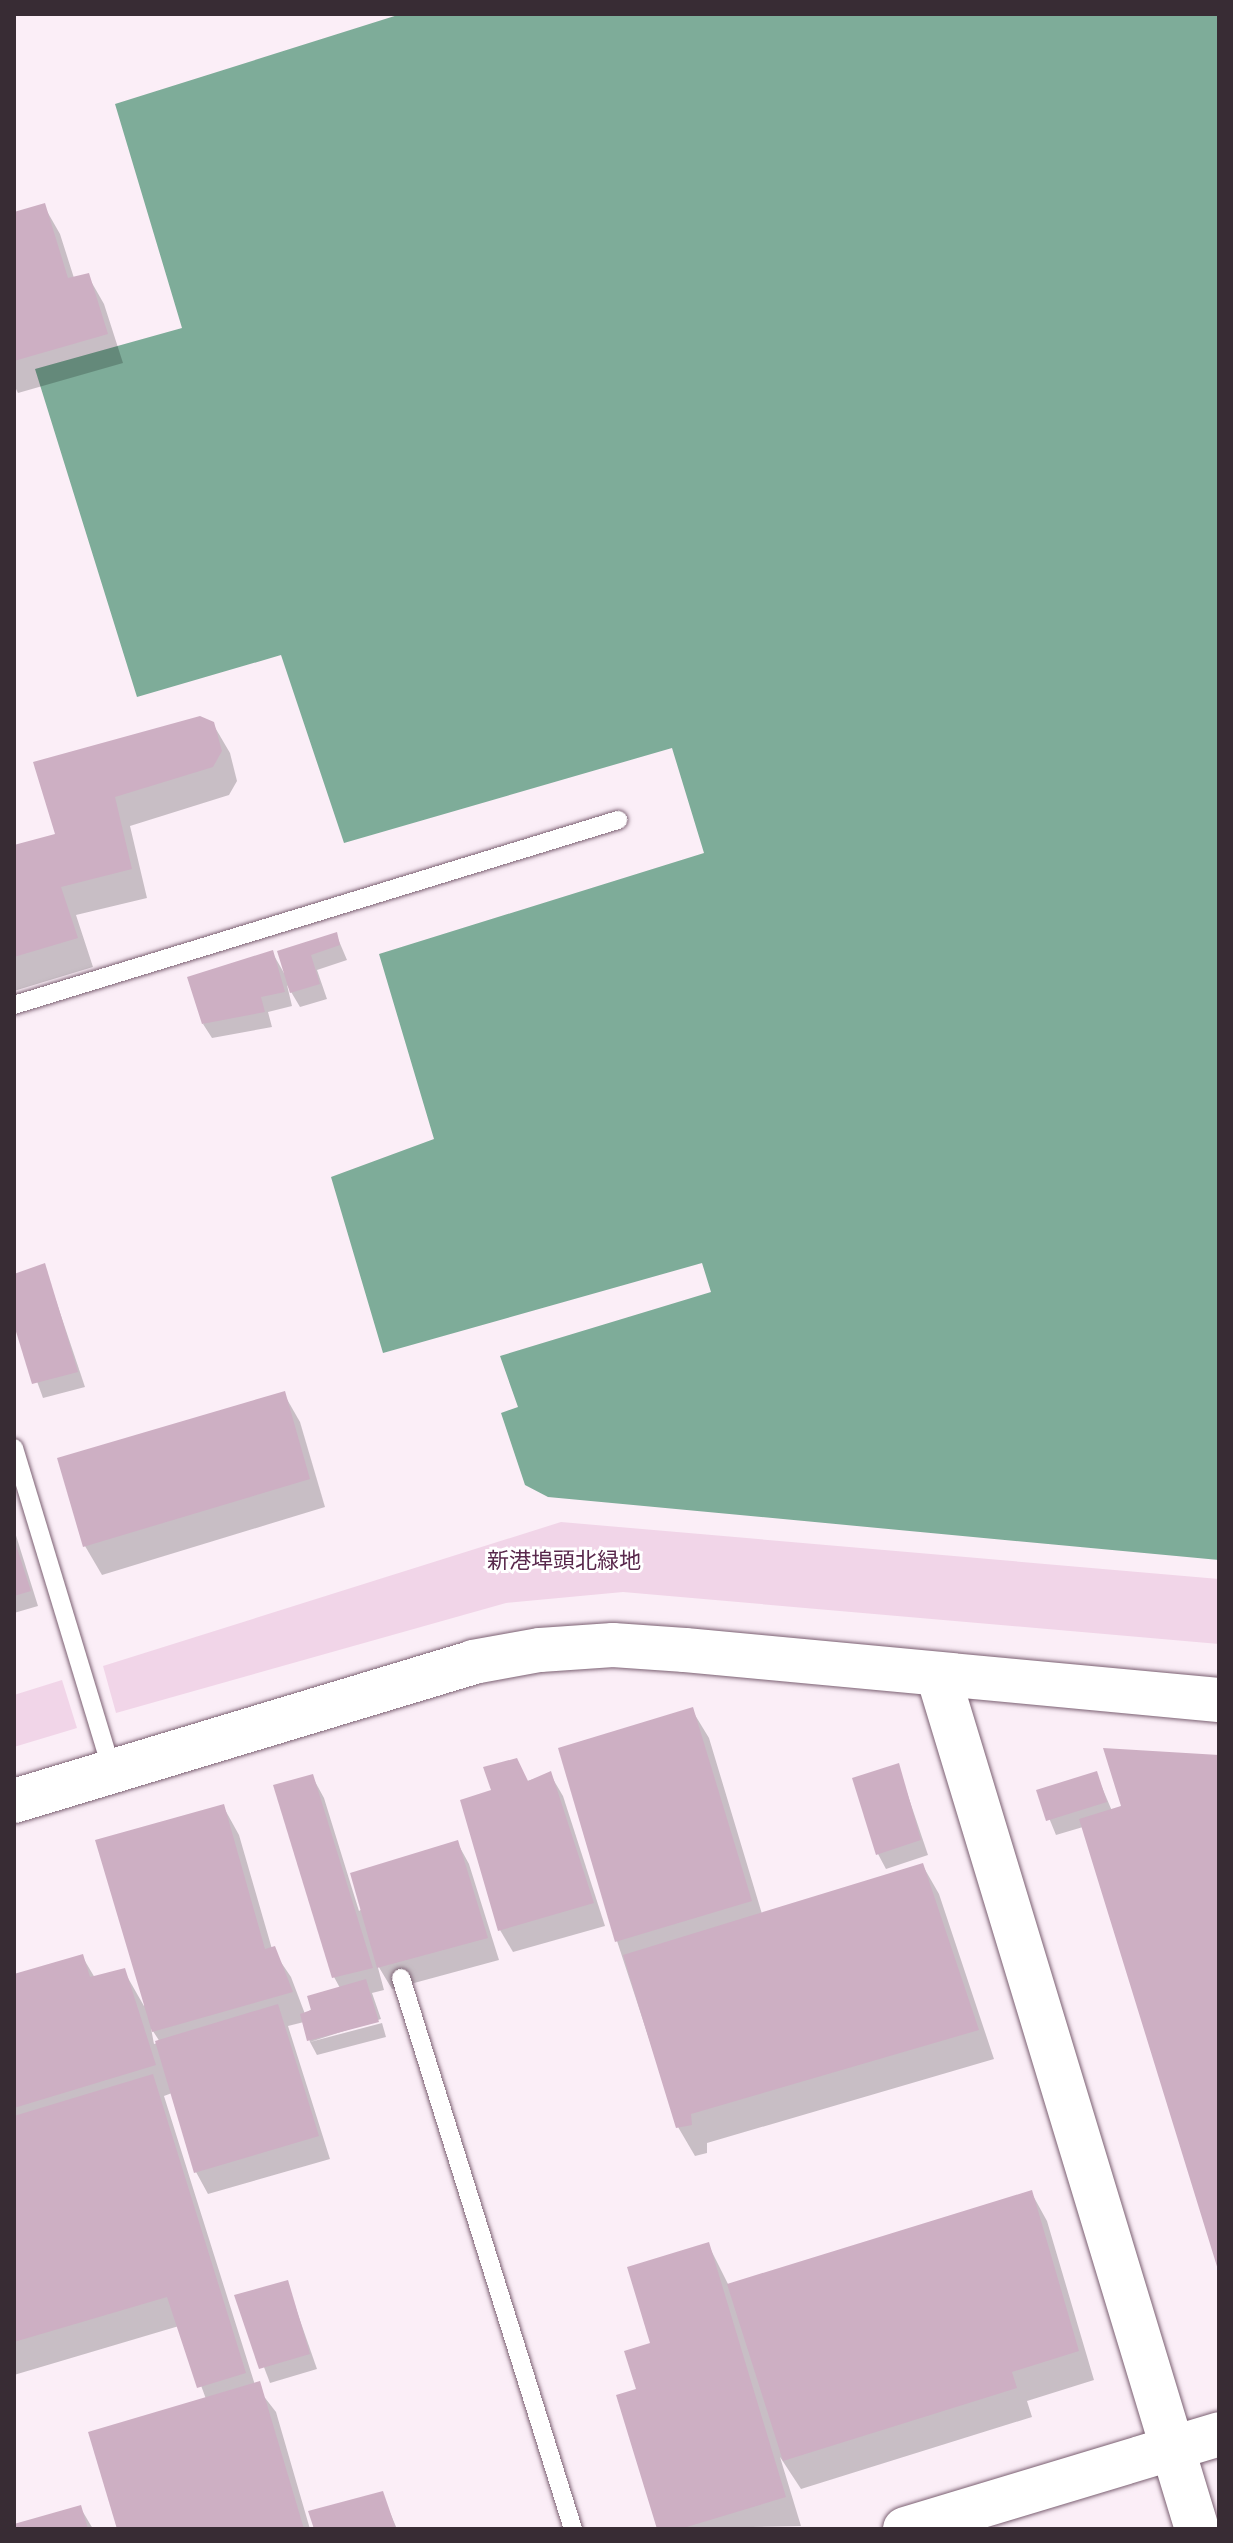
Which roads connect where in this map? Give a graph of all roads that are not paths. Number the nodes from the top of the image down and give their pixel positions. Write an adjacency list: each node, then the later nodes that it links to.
1 (618, 820): 2 (lane)
2 (14, 1005)
3 (14, 1448): 6 (lane)
4 (938, 1675): 5 (street); 6 (street); 10 (street)
5 (1219, 1700)
6 (112, 1770): 7 (street)
7 (14, 1801)
8 (401, 1978): 11 (lane)
9 (1219, 2434): 10 (street)
10 (1172, 2449): 12 (street); 13 (street)
11 (573, 2529)
12 (905, 2529)
13 (1197, 2529)

